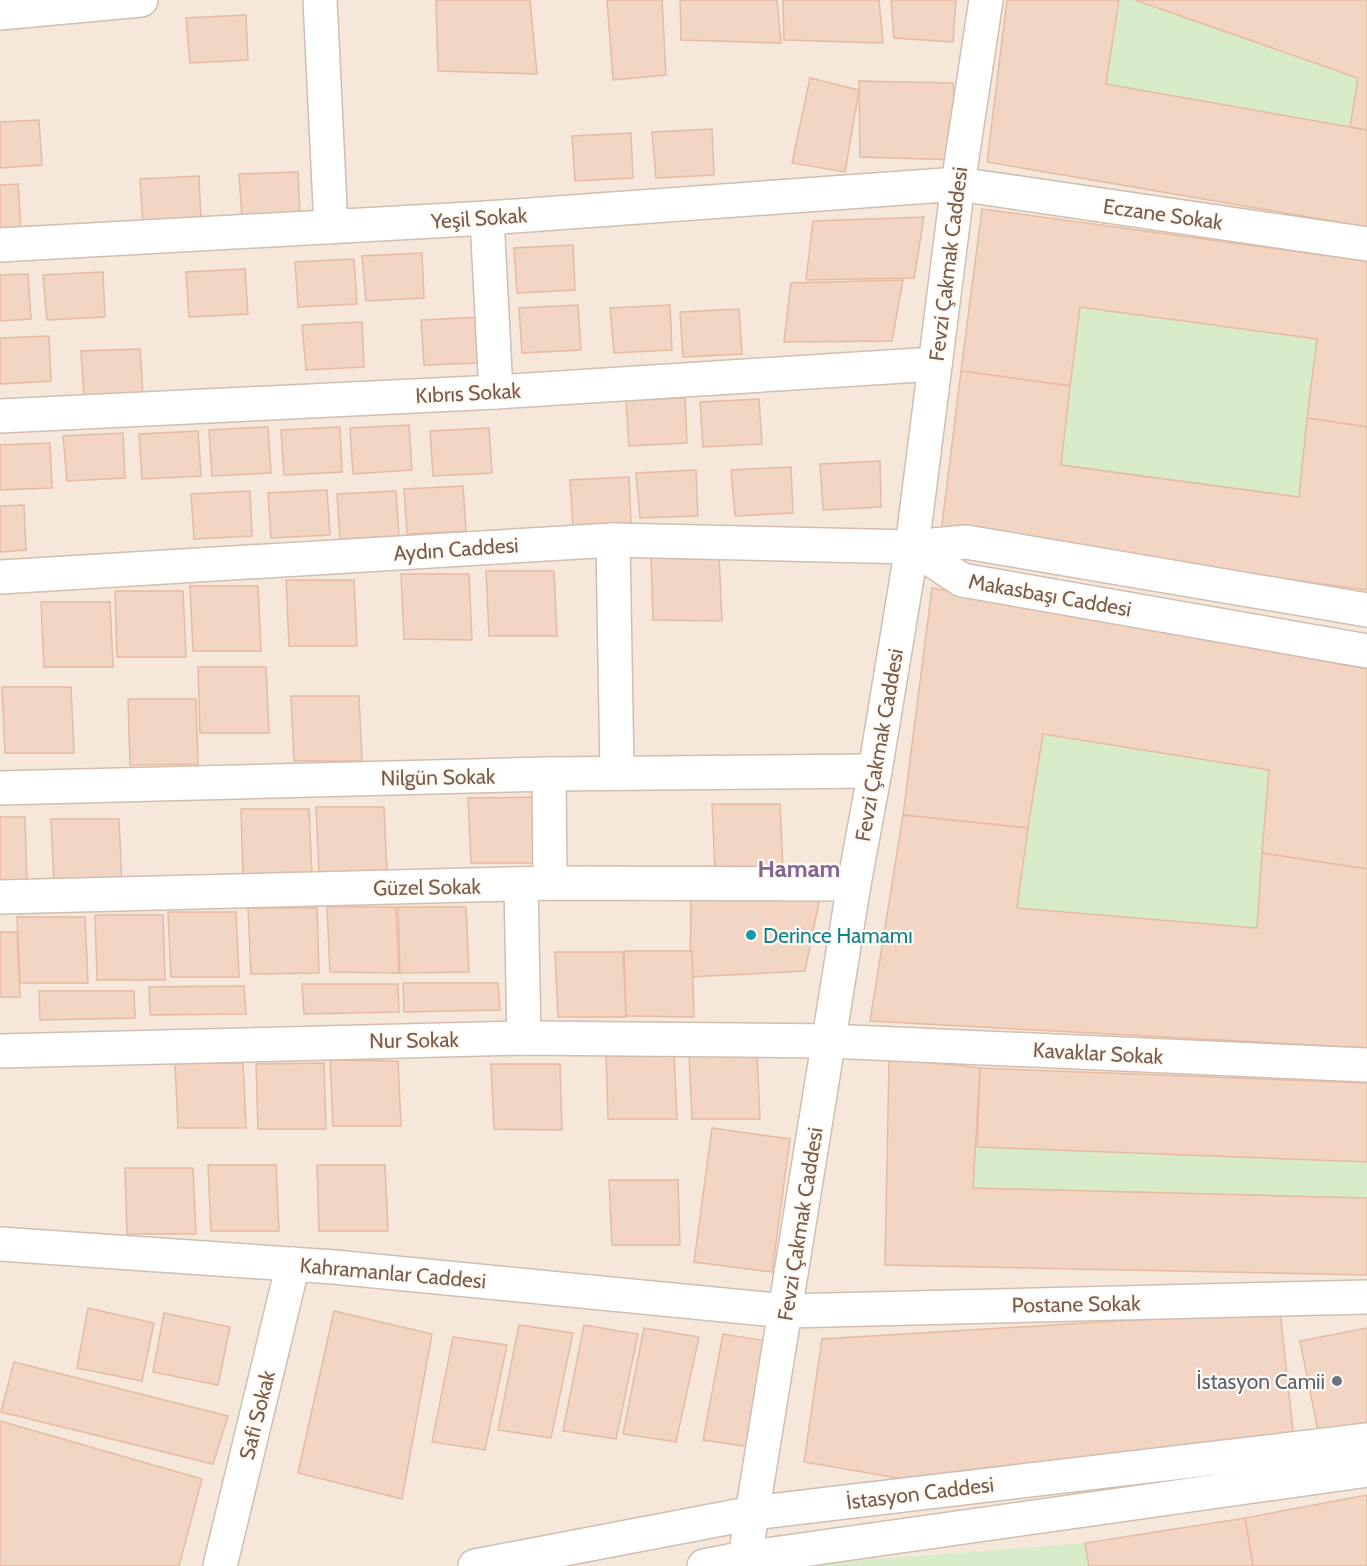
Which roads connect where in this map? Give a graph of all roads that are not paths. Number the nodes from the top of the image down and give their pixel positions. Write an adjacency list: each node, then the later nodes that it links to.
1 (141, 0): 4 (street)
2 (320, 0): 7 (street)
3 (986, 0): 5 (street, Fevzi Çakmak Caddesi)
4 (0, 12)
5 (958, 184): 6 (street, Yeşil Sokak); 8 (street, Eczane Sokak); 10 (street, Fevzi Çakmak Caddesi)
6 (487, 218): 7 (street, Yeşil Sokak); 11 (street)
7 (331, 227): 9 (street, Yeşil Sokak)
8 (1367, 244)
9 (0, 245)
10 (935, 364): 11 (street, Kıbrıs Sokak); 14 (street, Fevzi Çakmak Caddesi)
11 (496, 392): 12 (street, Kıbrıs Sokak)
12 (0, 416)
13 (613, 540): 14 (street, Aydın Caddesi); 15 (street, Aydın Caddesi); 19 (street)
14 (912, 547): 16 (street, Makasbaşı Caddesi); 17 (street, Makasbaşı Caddesi); 18 (street, Fevzi Çakmak Caddesi)
15 (0, 577)
16 (1367, 610)
17 (1367, 651)
18 (875, 771): 19 (street, Nilgün Sokak); 23 (street, Fevzi Çakmak Caddesi)
19 (617, 773): 20 (street, Nilgün Sokak)
20 (549, 774): 21 (street, Nilgün Sokak); 22 (street)
21 (0, 788)
22 (536, 884): 23 (street, Güzel Sokak); 24 (street, Güzel Sokak); 25 (street)
23 (854, 884): 26 (street, Fevzi Çakmak Caddesi)
24 (0, 897)
25 (524, 1038): 26 (street, Nur Sokak); 27 (street, Nur Sokak)
26 (829, 1041): 28 (street, Kavaklar Sokak); 32 (street, Fevzi Çakmak Caddesi)
27 (0, 1051)
28 (1367, 1065)
29 (0, 1244): 30 (street, Kahramanlar Caddesi)
30 (293, 1264): 32 (street, Kahramanlar Caddesi); 37 (street, Safi Sokak)
31 (1367, 1297): 32 (street, Postane Sokak)
32 (786, 1311): 35 (street, Fevzi Çakmak Caddesi)
33 (1367, 1440): 35 (street, İstasyon Caddesi)
34 (1367, 1470): 36 (street, İstasyon Caddesi)
35 (753, 1512): 36 (street, Fevzi Çakmak Caddesi); 38 (street, İstasyon Caddesi)
36 (745, 1558): 39 (street, İstasyon Caddesi)
37 (220, 1566)
38 (475, 1566)
39 (704, 1566)

